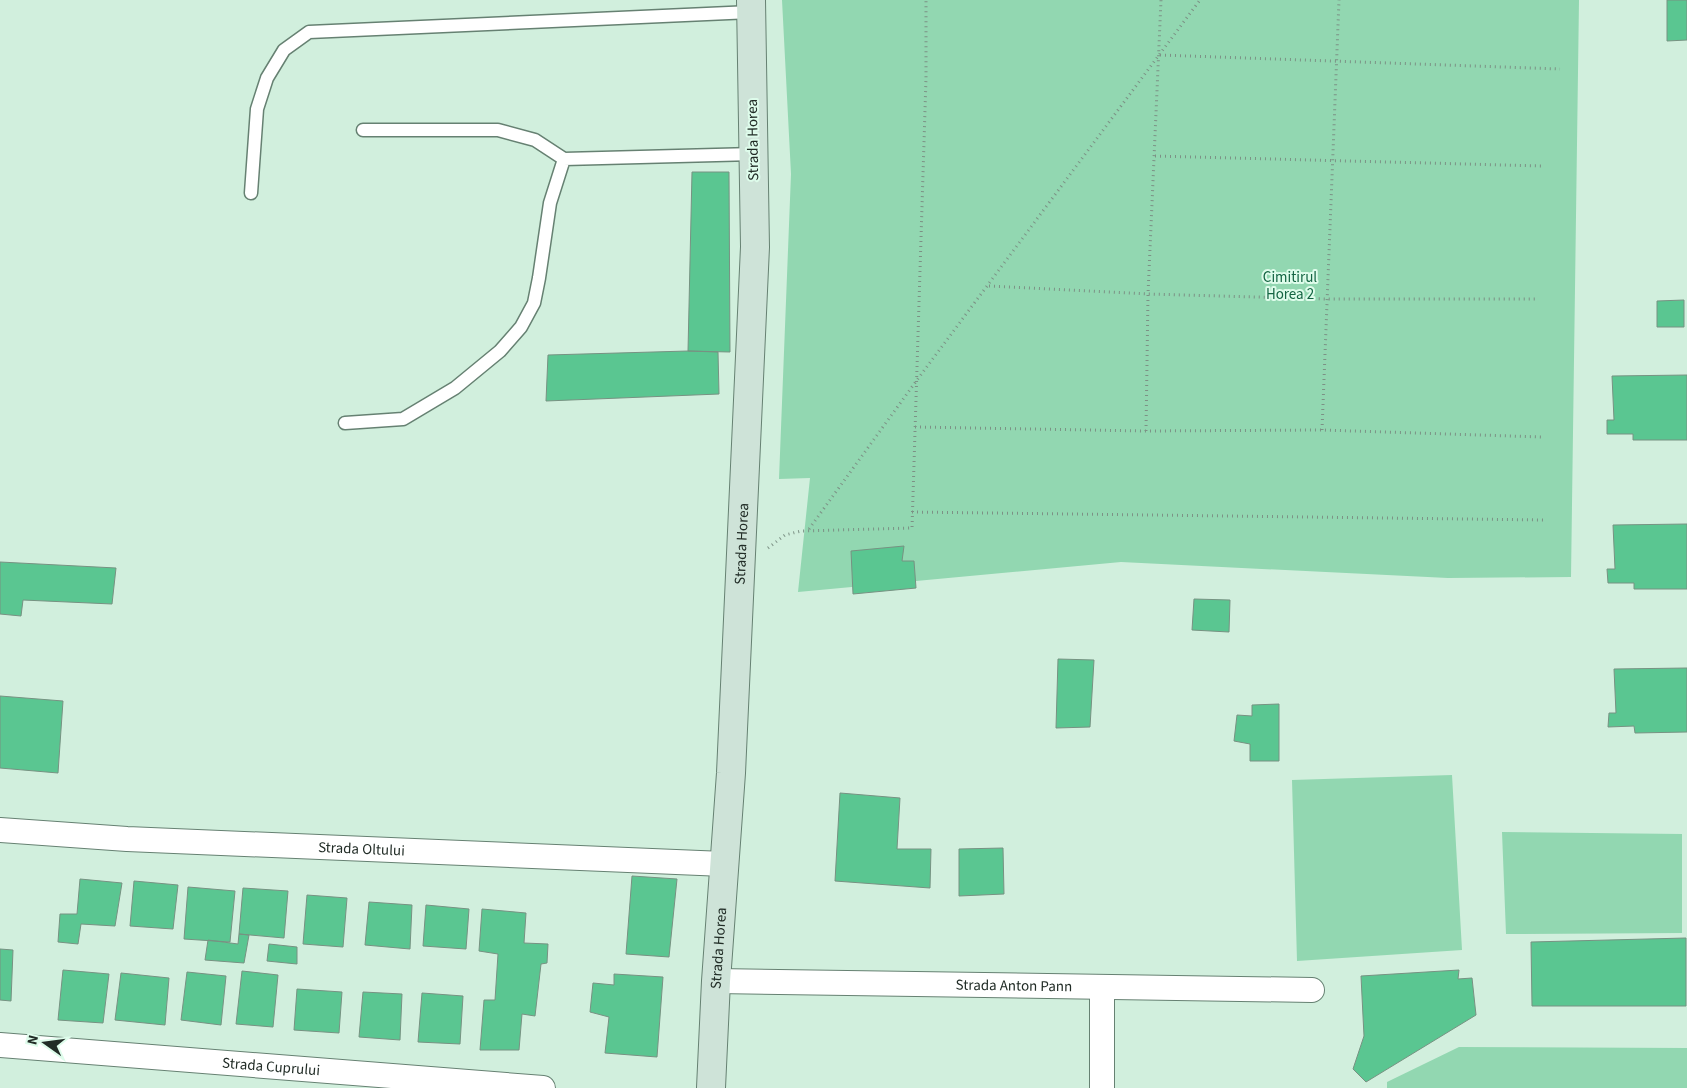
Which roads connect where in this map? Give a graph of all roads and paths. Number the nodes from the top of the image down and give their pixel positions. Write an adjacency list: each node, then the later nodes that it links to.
1 (926, 0): 20 (path)
2 (1161, 0): 6 (path)
3 (1200, 0): 6 (path)
4 (1340, 0): 7 (path)
5 (751, 6): 10 (street, Strada Horea); 15 (lane)
6 (1159, 56): 7 (path); 11 (path); 16 (path)
7 (1338, 62): 8 (path); 13 (path)
8 (1560, 69)
9 (363, 130): 12 (lane)
10 (754, 154): 12 (lane); 29 (street, Strada Horea)
11 (1155, 156): 13 (path); 17 (path)
12 (564, 160): 21 (lane)
13 (1334, 160): 14 (path); 18 (path)
14 (1543, 166)
15 (252, 193)
16 (988, 286): 17 (path); 20 (path)
17 (1148, 294): 18 (path); 23 (path)
18 (1327, 299): 19 (path); 24 (path)
19 (1537, 299)
20 (917, 380): 22 (path); 28 (path)
21 (346, 422)
22 (915, 428): 23 (path); 26 (path)
23 (1146, 430): 24 (path)
24 (1322, 430): 25 (path)
25 (1542, 437)
26 (912, 512): 27 (path); 28 (path)
27 (1544, 520)
28 (808, 530): 29 (path)
29 (741, 571): 31 (street, Strada Horea)
30 (0, 830): 31 (street, Strada Oltului)
31 (724, 864): 32 (street, Strada Horea)
32 (716, 980): 33 (street, Strada Anton Pann); 38 (street, Strada Horea)
33 (1102, 987): 34 (street, Strada Anton Pann); 39 (street)
34 (1312, 990)
35 (0, 1045): 36 (street, Strada Cuprului)
36 (326, 1079): 37 (street, Strada Cuprului)
37 (543, 1088)
38 (711, 1088)
39 (1102, 1088)

